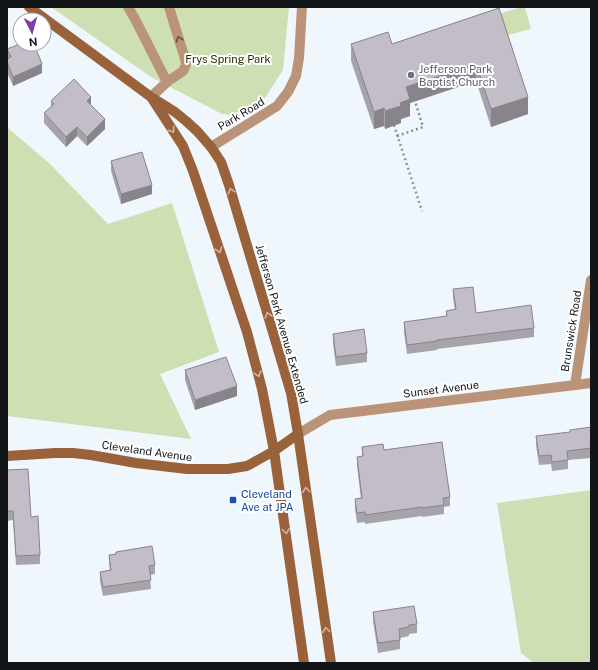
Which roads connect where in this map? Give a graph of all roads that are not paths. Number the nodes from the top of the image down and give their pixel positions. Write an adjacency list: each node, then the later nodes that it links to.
1 (29, 7): 6 (street, Jefferson Park Avenue Extended)
2 (128, 7): 5 (street)
3 (169, 7): 5 (street, one-way to 3)
4 (302, 7): 7 (street, Park Road)
5 (167, 82): 6 (street)
6 (151, 97): 7 (street, Jefferson Park Avenue Extended); 12 (street, Jefferson Park Avenue Extended, one-way to 12)
7 (211, 146): 11 (street, Jefferson Park Avenue Extended, one-way to 7)
8 (591, 280): 10 (street, Brunswick Road)
9 (591, 383): 10 (street, Sunset Avenue)
10 (574, 385): 11 (street, Sunset Avenue)
11 (298, 434): 12 (street, Cleveland Avenue); 15 (street, Jefferson Park Avenue Extended, one-way to 11)
12 (274, 451): 13 (street, Cleveland Avenue); 14 (street, Jefferson Park Avenue Extended, one-way to 14)
13 (7, 456)
14 (304, 663)
15 (331, 663)

